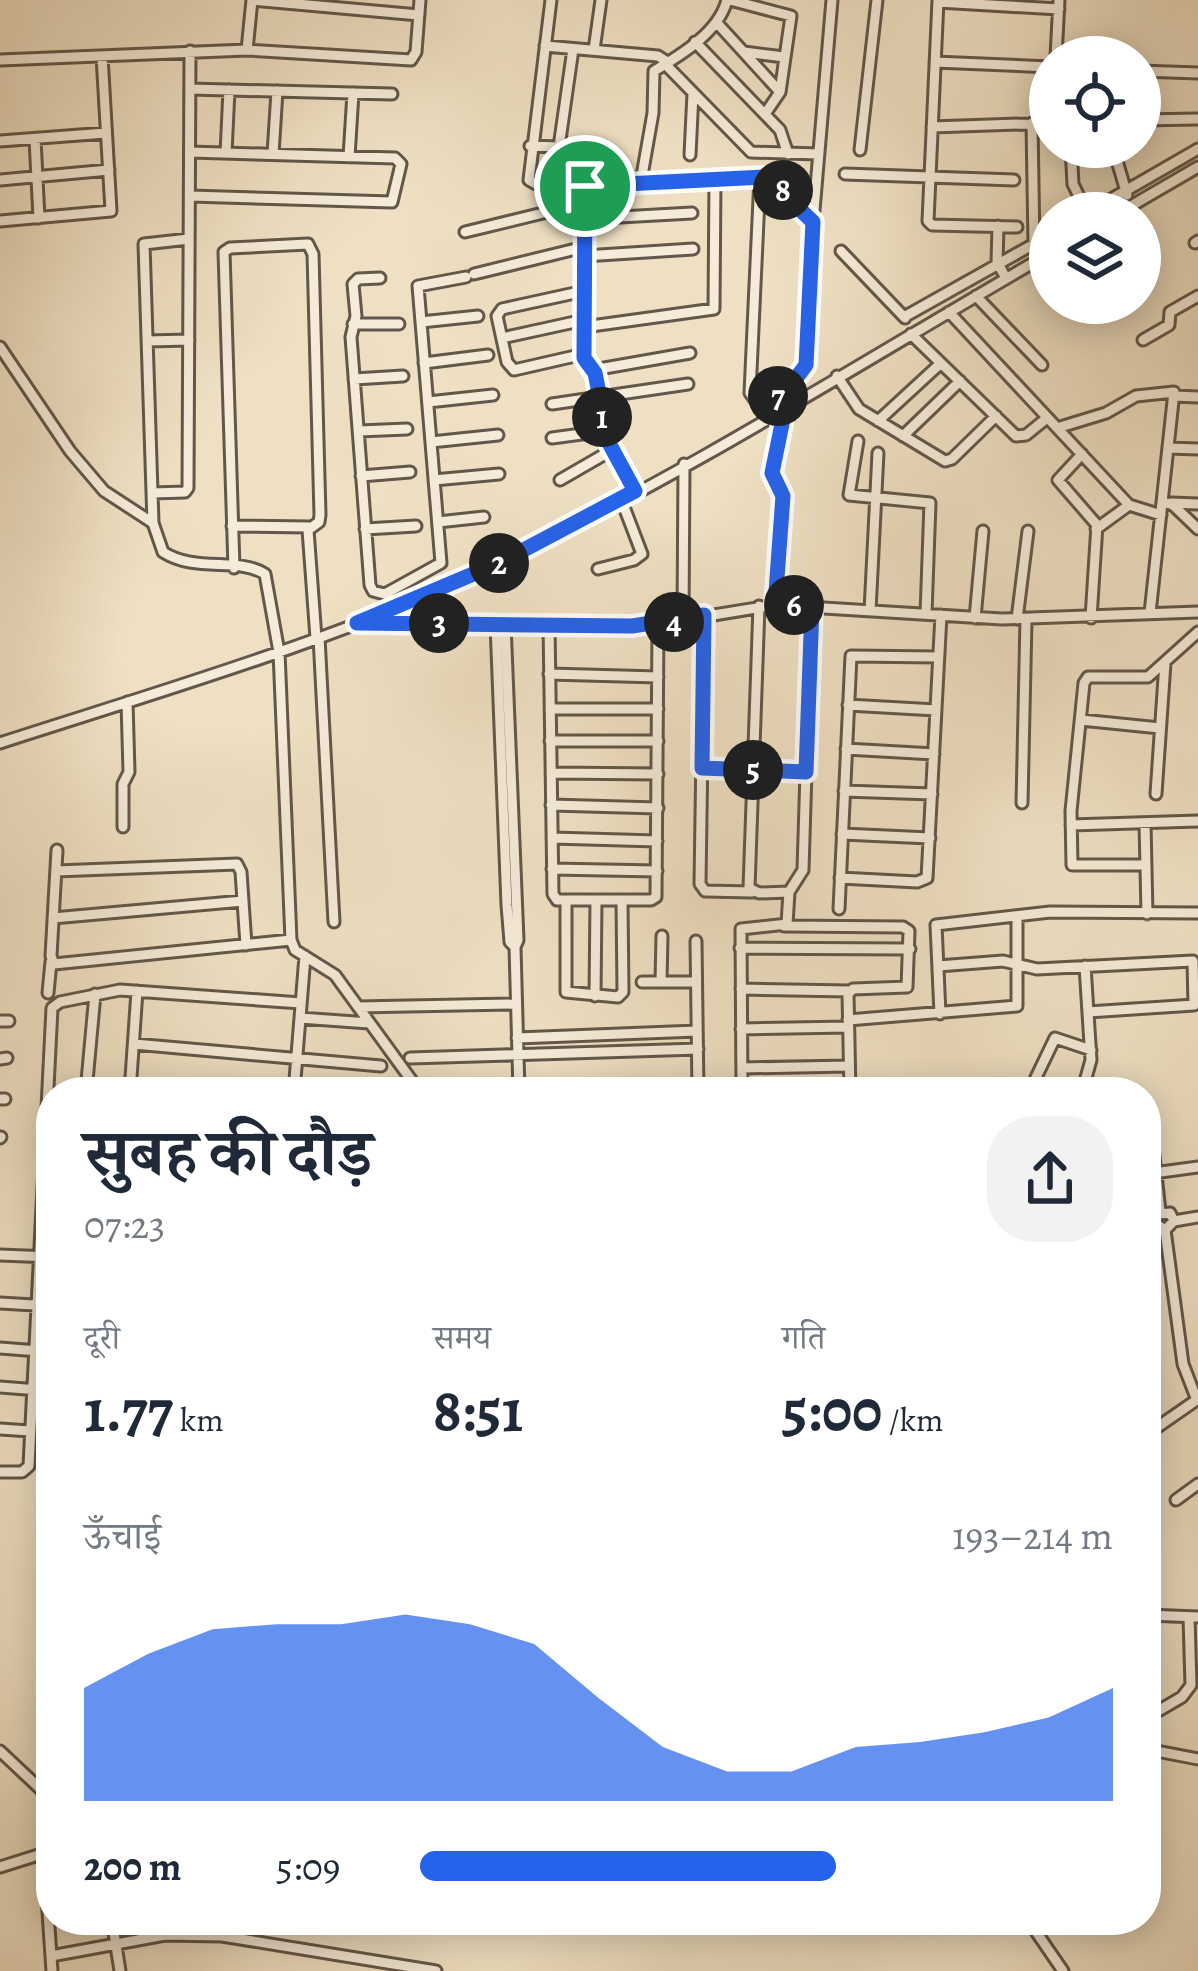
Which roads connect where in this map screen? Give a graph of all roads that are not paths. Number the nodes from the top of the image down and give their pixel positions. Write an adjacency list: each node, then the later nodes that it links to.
1 (252, 0): 9 (street); 17 (street)
2 (420, 0): 11 (street)
3 (551, 0): 15 (street)
4 (601, 0): 18 (street)
5 (729, 0): 12 (street); 22 (street)
6 (832, 0): 52 (street)
7 (877, 0): 46 (street)
8 (938, 1): 10 (street); 24 (street)
9 (305, 3): 11 (street)
10 (1059, 4): 13 (street)
11 (419, 16): 17 (street)
12 (717, 22): 14 (street); 20 (street)
13 (1057, 36)
14 (695, 42): 25 (street); 36 (street)
15 (545, 46): 16 (street); 44 (street)
16 (573, 49): 18 (street); 44 (street)
17 (247, 50): 19 (street)
18 (594, 50): 25 (street)
19 (190, 51): 21 (street); 29 (street)
20 (744, 52): 22 (street); 32 (street)
21 (102, 56): 23 (street); 41 (street)
22 (784, 57): 32 (street)
23 (0, 60)
24 (935, 62): 26 (street); 40 (street)
25 (667, 64): 34 (street); 63 (street)
26 (1029, 66)
27 (1161, 72): 28 (street)
28 (1198, 74)
29 (190, 89): 30 (street); 47 (street)
30 (230, 90): 31 (street); 48 (street)
31 (277, 91): 33 (street); 49 (street)
32 (780, 92): 36 (street)
33 (353, 93): 35 (street); 53 (street)
34 (693, 93): 50 (street); 51 (street)
35 (392, 94)
36 (765, 114): 51 (street)
37 (1198, 119): 38 (street)
38 (1161, 120)
39 (1029, 123): 40 (street)
40 (932, 127): 61 (street)
41 (106, 134): 42 (street); 55 (street)
42 (35, 139): 43 (street); 57 (street)
43 (0, 141)
44 (530, 146): 64 (street)
45 (1198, 149): 65 (street)
46 (860, 150)
47 (190, 152): 48 (street); 67 (street)
48 (226, 153): 49 (street)
49 (273, 154): 53 (street)
50 (689, 154)
51 (788, 154): 52 (street)
52 (819, 154): 73 (street)
53 (350, 157): 67 (street)
54 (1198, 167): 66 (street)
55 (109, 170): 57 (street); 70 (street)
56 (845, 174): 61 (street)
57 (37, 177): 60 (street); 70 (street)
58 (760, 177): 59 (street); 73 (street); 116 (street)
59 (715, 178): 63 (street); 93 (street)
60 (0, 180)
61 (930, 180): 62 (street); 74 (street)
62 (1014, 180)
63 (641, 181): 64 (street)
64 (585, 186): 68 (street)
65 (1137, 192)
66 (1142, 192)
67 (190, 196): 77 (street)
68 (584, 203): 71 (street); 76 (street)
69 (692, 213): 71 (street)
70 (40, 218): 72 (street)
71 (584, 219): 80 (street)
72 (0, 220)
73 (813, 222): 116 (street)
74 (998, 226): 75 (street); 83 (street)
75 (1017, 226)
76 (466, 232)
77 (189, 239): 96 (street); 98 (street)
78 (1029, 248): 83 (street)
79 (693, 249): 80 (street)
80 (584, 251): 85 (street); 90 (street)
81 (842, 251): 94 (street)
82 (1029, 261): 83 (street)
83 (1002, 272): 86 (street); 94 (street)
84 (380, 278): 91 (street)
85 (584, 292): 93 (street); 95 (street)
86 (976, 296): 88 (street); 105 (street)
87 (1198, 296): 97 (street)
88 (949, 312): 94 (street); 120 (street)
89 (478, 316): 90 (street)
90 (421, 322): 103 (street)
91 (353, 323): 92 (street); 109 (street)
92 (399, 323)
93 (584, 323): 95 (street); 101 (street)
94 (911, 326): 104 (street); 108 (street)
95 (502, 338): 101 (street)
96 (189, 340): 98 (street); 143 (street)
97 (1143, 340)
98 (147, 341): 143 (street)
99 (0, 346): 152 (street)
100 (690, 352): 106 (street)
101 (584, 354): 106 (street)
102 (488, 355): 103 (street)
103 (424, 363): 117 (street)
104 (940, 363): 110 (street); 121 (street)
105 (1042, 365)
106 (593, 370): 115 (street)
107 (403, 376): 109 (street)
108 (837, 376): 116 (street); 121 (street)
109 (354, 380): 124 (street)
110 (960, 382): 119 (street); 127 (street)
111 (688, 384): 115 (street)
112 (493, 395): 117 (street)
113 (1174, 396): 114 (street); 122 (street); 131 (street)
114 (1198, 397)
115 (599, 399): 118 (street); 125 (street)
116 (779, 401): 136 (street); 164 (street)
117 (428, 402): 130 (street)
118 (552, 404)
119 (996, 416): 120 (street); 127 (street)
120 (1048, 418): 122 (street)
121 (878, 421): 127 (street)
122 (1057, 428): 135 (street)
123 (407, 429): 124 (street)
124 (359, 431): 139 (street)
125 (604, 431): 128 (street); 133 (street)
126 (499, 434): 130 (street)
127 (903, 436)
128 (552, 438)
129 (858, 441): 145 (street)
130 (431, 442): 140 (street)
131 (1168, 448): 132 (street); 146 (street)
132 (1198, 449)
133 (612, 450): 141 (street); 142 (street)
134 (878, 453): 145 (street)
135 (1082, 454): 148 (street); 156 (street)
136 (684, 464): 142 (street); 175 (street)
137 (410, 472): 139 (street)
138 (500, 474): 140 (street)
139 (362, 476): 158 (street)
140 (434, 479): 151 (street)
141 (560, 480)
142 (632, 486): 144 (street)
143 (152, 493): 152 (street)
144 (621, 499): 162 (street); 163 (street)
145 (876, 499): 167 (street); 169 (street)
146 (1167, 503): 147 (street); 149 (street); 157 (street)
147 (1198, 504)
148 (1129, 505): 149 (street); 156 (street)
149 (1161, 514): 170 (street)
150 (484, 518): 151 (street)
151 (438, 522): 163 (street)
152 (153, 523): 161 (street)
153 (232, 526): 154 (street); 154 (street); 161 (street)
154 (309, 526): 183 (street)
155 (416, 526): 158 (street)
156 (1096, 529): 174 (street)
157 (1198, 529)
158 (365, 530): 163 (street)
159 (982, 530): 173 (street)
160 (1028, 531): 176 (street)
161 (234, 568): 184 (street)
162 (598, 569)
163 (392, 602): 177 (street); 178 (street)
164 (775, 605): 165 (street); 166 (street)
165 (759, 606): 171 (street); 202 (street)
166 (812, 607): 167 (street); 203 (street)
167 (870, 611): 169 (street)
168 (1198, 612): 170 (street)
169 (926, 614): 172 (street)
170 (1150, 614): 174 (street)
171 (704, 615): 175 (street); 201 (street)
172 (940, 615): 173 (street); 185 (street)
173 (975, 618): 176 (street)
174 (1091, 618): 176 (street)
175 (683, 620): 181 (street)
176 (1021, 620): 209 (street)
177 (357, 623): 178 (street); 183 (street)
178 (405, 623): 179 (street)
179 (500, 624): 180 (street); 261 (street)
180 (548, 625): 181 (street); 187 (street)
181 (658, 625): 188 (street)
182 (1198, 632): 186 (street)
183 (315, 633): 184 (street); 237 (street)
184 (278, 645): 189 (street); 240 (street)
185 (938, 657): 190 (street); 193 (street)
186 (1165, 663): 194 (street); 195 (street)
187 (549, 674): 188 (street); 191 (street)
188 (658, 677): 192 (street)
189 (127, 702): 198 (street); 215 (street)
190 (848, 704): 193 (street); 199 (street)
191 (550, 709): 192 (street); 196 (street)
192 (658, 709): 197 (street)
193 (936, 710): 200 (street)
194 (1082, 719): 195 (street); 214 (street)
195 (1160, 728): 208 (street)
196 (550, 741): 197 (street); 204 (street)
197 (658, 741): 205 (street)
198 (0, 742)
199 (846, 749): 200 (street); 206 (street)
200 (934, 754): 207 (street)
201 (702, 768): 202 (street); 226 (street)
202 (753, 770): 203 (street); 226 (street)
203 (806, 772): 227 (street)
204 (550, 773): 205 (street); 210 (street)
205 (658, 774): 211 (street)
206 (844, 791): 207 (street); 216 (street)
207 (932, 794): 218 (street)
208 (1156, 794)
209 (1022, 803)
210 (551, 806): 211 (street); 217 (street)
211 (658, 808): 219 (street)
212 (1198, 821): 213 (street)
213 (1145, 823): 214 (street); 221 (street)
214 (1071, 825): 221 (street)
215 (123, 827)
216 (842, 834): 218 (street); 225 (street)
217 (551, 838): 219 (street); 222 (street)
218 (930, 838): 225 (street)
219 (657, 841): 224 (street)
220 (57, 850): 223 (street)
221 (1145, 865): 234 (street)
222 (552, 869): 224 (street); 229 (street)
223 (56, 871): 228 (street); 236 (street)
224 (657, 871): 231 (street)
225 (841, 878): 232 (street)
226 (752, 892): 227 (street)
227 (789, 892): 238 (street)
228 (243, 901): 236 (street); 242 (street)
229 (566, 901): 230 (street); 259 (street)
230 (596, 901): 231 (street); 259 (street)
231 (622, 901): 259 (street)
232 (839, 909)
233 (1198, 913): 234 (street)
234 (1147, 914): 235 (street)
235 (1017, 917): 247 (street); 248 (street)
236 (53, 918): 246 (street)
237 (334, 922)
238 (784, 926): 243 (street); 244 (street)
239 (662, 936): 252 (street)
240 (291, 940): 242 (street); 245 (street)
241 (696, 940): 253 (street)
242 (246, 945): 246 (street)
243 (740, 948): 244 (street); 254 (street)
244 (910, 949): 256 (street)
245 (304, 956): 260 (street); 262 (street)
246 (51, 962): 257 (street)
247 (1019, 963): 248 (street); 249 (street); 264 (street)
248 (938, 966): 264 (street)
249 (1085, 966): 250 (street); 263 (street)
250 (1196, 976): 263 (street)
251 (642, 982): 252 (street)
252 (662, 982): 253 (street)
253 (697, 982): 269 (street)
254 (740, 989): 256 (street); 268 (street)
255 (137, 991): 258 (street); 260 (street); 271 (street)
256 (849, 991): 267 (street)
257 (48, 994)
258 (95, 994): 280 (street); 281 (street)
259 (595, 996)
260 (301, 1004): 265 (street)
261 (515, 1004): 262 (street); 270 (street)
262 (358, 1007): 266 (street)
263 (1088, 1012): 273 (street)
264 (940, 1014): 267 (street)
265 (300, 1018): 266 (street); 275 (street)
266 (369, 1024): 284 (street)
267 (848, 1024): 268 (street); 278 (street)
268 (741, 1029): 279 (street)
269 (698, 1031): 270 (street); 272 (street)
270 (517, 1038): 274 (street)
271 (134, 1044): 275 (street); 282 (street)
272 (698, 1049): 274 (street); 286 (street)
273 (1091, 1050): 289 (street); 290 (street)
274 (517, 1054): 276 (street); 285 (street)
275 (296, 1058): 277 (street); 283 (street)
276 (410, 1058)
277 (381, 1066)
278 (849, 1066): 279 (street); 288 (street)
279 (742, 1068): 287 (street)
280 (49, 1077)
281 (87, 1077)
282 (131, 1077)
283 (294, 1077)
284 (409, 1077)
285 (518, 1077)
286 (698, 1077)
287 (742, 1077)
288 (849, 1077)
289 (1036, 1077)
290 (1088, 1077)
291 (1198, 1167): 292 (street)
292 (1161, 1172)
293 (1198, 1217): 294 (street)
294 (1161, 1220)
295 (1161, 1245): 306 (street)
296 (0, 1255): 297 (street)
297 (36, 1257)
298 (0, 1303): 299 (street)
299 (36, 1305)
300 (36, 1320): 302 (street)
301 (0, 1348): 302 (street)
302 (34, 1351): 304 (street)
303 (0, 1387): 304 (street)
304 (32, 1390): 305 (street); 309 (street)
305 (36, 1390)
306 (1197, 1399): 307 (street)
307 (1161, 1424)
308 (0, 1430): 309 (street)
309 (30, 1431): 310 (street)
310 (0, 1472)
311 (1198, 1484): 312 (street)
312 (1176, 1500)
313 (1161, 1616): 314 (street)
314 (1194, 1617): 315 (street)
315 (1195, 1660): 316 (street)
316 (1161, 1709)
317 (0, 1751): 320 (street)
318 (1161, 1752): 319 (street)
319 (1198, 1759)
320 (36, 1785)
321 (36, 1856): 322 (street)
322 (0, 1867)
323 (50, 1935): 328 (street)
324 (114, 1935): 327 (street)
325 (165, 1935): 327 (street); 331 (street)
326 (1039, 1935): 332 (street)
327 (116, 1944): 328 (street); 330 (street)
328 (51, 1956): 329 (street)
329 (52, 1971)
330 (120, 1971)
331 (436, 1971)
332 (1064, 1971)

